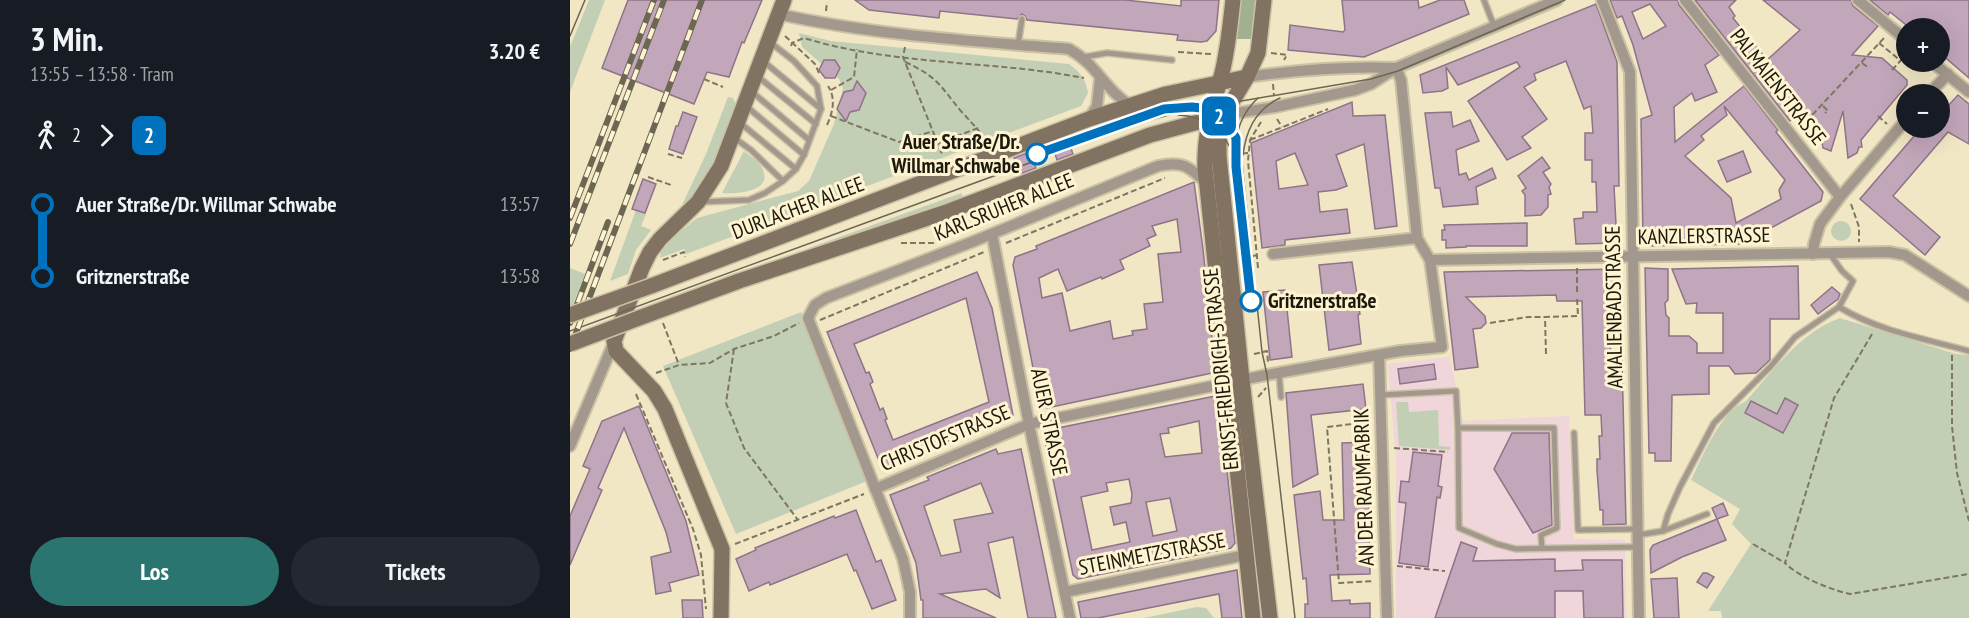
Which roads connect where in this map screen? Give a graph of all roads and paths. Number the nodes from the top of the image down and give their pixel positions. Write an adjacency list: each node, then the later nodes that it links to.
1 (1233, 0): 36 (main road)
2 (1264, 0): 33 (main road)
3 (1484, 0): 10 (lane)
4 (1557, 0): 10 (street)
5 (1602, 0): 84 (street, AMALIENBADSTRASSE)
6 (1685, 0): 58 (street, PALMAIENSTRASSE)
7 (1858, 0): 11 (street)
8 (781, 7): 13 (main road); 16 (street)
9 (1022, 19): 16 (lane)
10 (1494, 26): 26 (street)
11 (1892, 28): 12 (street); 15 (path)
12 (1896, 31)
13 (768, 40): 22 (main road); 45 (lane)
14 (792, 43): 17 (path)
15 (1879, 43): 21 (path); 24 (path)
16 (1018, 45): 20 (street)
17 (857, 49): 34 (path); 40 (path)
18 (1214, 54): 23 (path)
19 (1287, 55): 29 (path)
20 (1084, 57): 23 (lane); 34 (street)
21 (1896, 57)
22 (760, 59): 31 (main road); 45 (lane)
23 (1172, 60)
24 (1862, 63): 27 (path); 44 (path)
25 (1896, 66): 28 (path)
26 (1396, 68): 29 (street); 46 (street); 75 (street)
27 (1869, 68)
28 (1892, 70)
29 (1279, 72): 33 (street); 46 (path)
30 (1945, 72): 32 (street)
31 (755, 74): 39 (main road); 51 (lane)
32 (1948, 74): 37 (street); 41 (street)
33 (1247, 76): 36 (main road, DURLACHER ALLEE); 48 (main road)
34 (1100, 78): 43 (street); 49 (street)
35 (704, 80): 38 (path)
36 (1219, 82): 43 (main road, DURLACHER ALLEE); 48 (main road)
37 (1938, 84)
38 (723, 87)
39 (750, 89): 42 (main road); 59 (lane)
40 (831, 90)
41 (1969, 92)
42 (744, 105): 50 (main road); 64 (lane)
43 (1131, 106): 49 (main road, DURLACHER ALLEE)
44 (1822, 106): 47 (path); 58 (path)
45 (821, 109): 51 (lane)
46 (1275, 111): 48 (street); 53 (path); 83 (path)
47 (1825, 113)
48 (1217, 117): 70 (main road, ERNST-FRIEDRICH-STRASSE); 85 (main road, ERNST-FRIEDRICH-STRASSE); 103 (main road, bridge)
49 (1089, 120): 95 (main road, DURLACHER ALLEE, bridge)
50 (738, 121): 57 (main road); 66 (lane)
51 (816, 124): 59 (lane)
52 (827, 125): 55 (path)
53 (1282, 127)
54 (978, 128): 55 (path); 60 (path); 61 (path)
55 (933, 131): 60 (path)
56 (1896, 132): 72 (street)
57 (732, 136): 69 (lane); 73 (main road)
58 (1792, 136): 72 (street, PALMAIENSTRASSE)
59 (809, 140): 64 (lane)
60 (938, 143): 63 (path)
61 (989, 145)
62 (669, 154): 65 (path)
63 (942, 154)
64 (804, 155): 66 (lane)
65 (682, 158)
66 (796, 169): 69 (lane)
67 (648, 177): 71 (path)
68 (1167, 177): 78 (path)
69 (783, 181): 73 (lane)
70 (1205, 182): 74 (street, KARLSRUHER ALLEE); 114 (main road, ERNST-FRIEDRICH-STRASSE)
71 (671, 186)
72 (1843, 193): 79 (path); 81 (street)
73 (698, 202): 102 (main road)
74 (992, 234): 78 (street, AUER STRASSE); 97 (street, KARLSRUHER ALLEE)
75 (1417, 238): 80 (street); 88 (street)
76 (899, 243): 77 (path)
77 (939, 243)
78 (994, 248): 97 (path); 118 (street, AUER STRASSE)
79 (1859, 253): 82 (street, KANZLERSTRASSE); 92 (street, KANZLERSTRASSE)
80 (1274, 254): 83 (path)
81 (1813, 254): 82 (street, KANZLERSTRASSE); 84 (street, KANZLERSTRASSE)
82 (1830, 254): 94 (lane)
83 (1257, 255): 85 (path); 90 (path)
84 (1632, 257): 86 (street, KANZLERSTRASSE); 101 (street, AMALIENBADSTRASSE)
85 (1230, 258): 113 (main road, ERNST-FRIEDRICH-STRASSE)
86 (1576, 258): 88 (street, KANZLERSTRASSE); 91 (path)
87 (686, 260): 89 (path)
88 (1430, 260): 108 (street)
89 (660, 261)
90 (1258, 268)
91 (1577, 292)
92 (1969, 296)
93 (1577, 298): 96 (path)
94 (1839, 307): 99 (lane); 128 (lane)
95 (570, 315)
96 (1545, 317): 98 (path); 107 (path)
97 (813, 320): 105 (path); 124 (street)
98 (1490, 323)
99 (1876, 326): 104 (lane); 135 (path)
100 (664, 328): 110 (path)
101 (1634, 340): 109 (path); 129 (street, AMALIENBADSTRASSE)
102 (614, 341): 112 (main road); 121 (street)
103 (570, 344)
104 (1952, 346): 106 (lane); 127 (path)
105 (734, 349): 110 (path); 126 (path)
106 (1969, 351)
107 (1546, 354)
108 (1379, 355): 111 (street); 115 (street, AN DER RAUMFABRIK)
109 (1612, 356)
110 (679, 365): 112 (path)
111 (1279, 373): 113 (street); 116 (lane)
112 (642, 378): 133 (main road); 141 (path)
113 (1242, 380): 114 (street, CHRISTOFSTRASSE); 146 (main road, ERNST-FRIEDRICH-STRASSE)
114 (1227, 383): 118 (street, CHRISTOFSTRASSE); 134 (main road, ERNST-FRIEDRICH-STRASSE)
115 (1380, 395): 117 (street, AN DER RAUMFABRIK); 119 (lane)
116 (1281, 397)
117 (1381, 421): 122 (street, AN DER RAUMFABRIK); 139 (path)
118 (1029, 424): 124 (street, CHRISTOFSTRASSE); 140 (street, AUER STRASSE)
119 (1458, 428): 123 (lane); 132 (lane)
120 (1574, 433): 129 (lane)
121 (570, 446)
122 (1382, 447): 123 (path); 136 (street, AN DER RAUMFABRIK)
123 (1458, 453): 132 (lane)
124 (875, 489): 126 (path); 143 (street)
125 (1707, 514): 128 (lane)
126 (798, 520): 133 (path)
127 (1969, 521)
128 (1664, 531): 129 (lane)
129 (1638, 532): 131 (street, AMALIENBADSTRASSE)
130 (1753, 544): 135 (path)
131 (1638, 547): 132 (lane); 148 (street, AMALIENBADSTRASSE)
132 (1542, 548)
133 (722, 549): 142 (main road)
134 (1246, 555): 140 (street, STEINMETZSTRASSE); 145 (main road, ERNST-FRIEDRICH-STRASSE)
135 (1785, 563): 138 (path)
136 (1385, 565): 137 (path); 139 (street, AN DER RAUMFABRIK)
137 (1445, 571)
138 (1969, 574)
139 (1386, 580): 147 (street, AN DER RAUMFABRIK)
140 (1065, 592): 144 (street, AUER STRASSE)
141 (706, 618)
142 (721, 618)
143 (910, 618)
144 (1070, 618)
145 (1253, 618)
146 (1270, 618)
147 (1387, 618)
148 (1639, 618)

